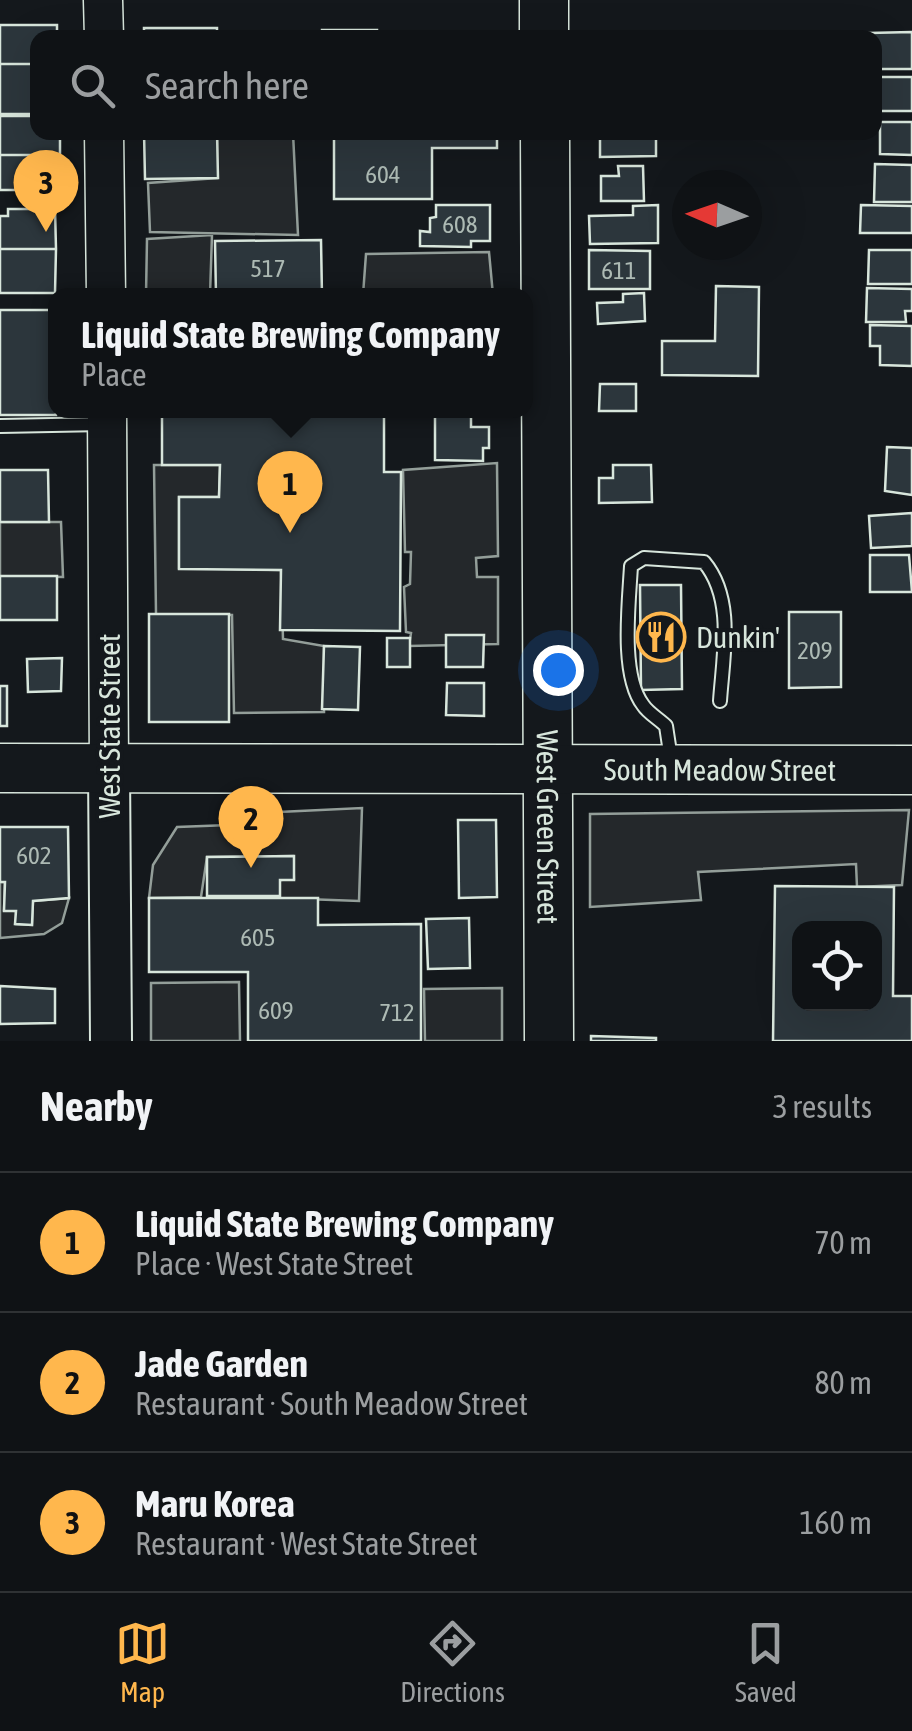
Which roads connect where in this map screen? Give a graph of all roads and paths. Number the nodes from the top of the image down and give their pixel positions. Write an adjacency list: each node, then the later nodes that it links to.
1 (104, 0): 3 (street)
2 (544, 0): 4 (highway)
3 (104, 30)
4 (544, 30)
5 (104, 140): 7 (street)
6 (544, 140): 14 (highway, West Green Street)
7 (106, 288)
8 (95, 418): 10 (lane)
9 (107, 418): 13 (street, West State Street)
10 (0, 426)
11 (720, 701): 15 (lane)
12 (0, 768): 13 (highway, South Meadow Street)
13 (109, 768): 14 (highway, South Meadow Street); 17 (main road, West State Street)
14 (547, 769): 15 (highway, South Meadow Street); 18 (highway, West Green Street)
15 (672, 769): 16 (highway, South Meadow Street)
16 (912, 770)
17 (111, 1041)
18 (549, 1041)

